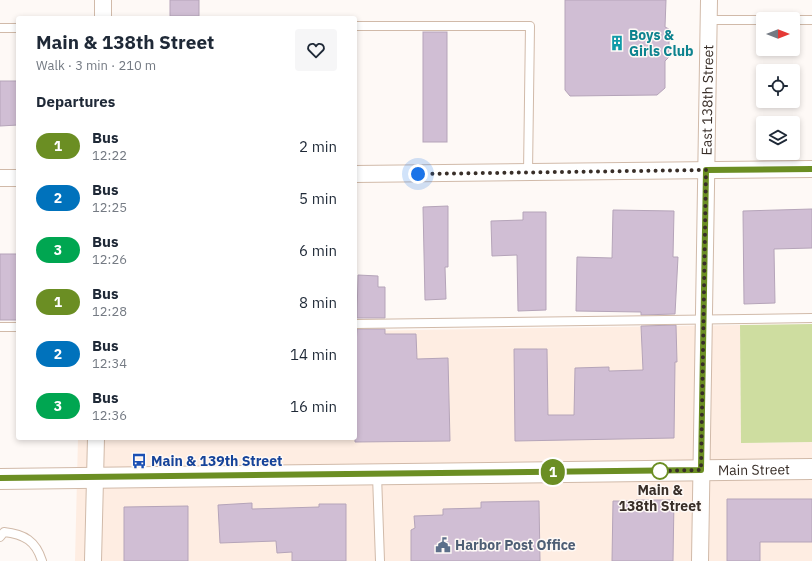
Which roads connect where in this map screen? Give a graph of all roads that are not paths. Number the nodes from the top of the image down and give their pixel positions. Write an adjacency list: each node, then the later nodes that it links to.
1 (104, 0): 3 (street)
2 (709, 0): 4 (street, East 138th Street)
3 (103, 16)
4 (709, 20): 5 (lane); 12 (street, East 138th Street)
5 (756, 20)
6 (800, 20): 7 (lane)
7 (812, 20)
8 (357, 26): 13 (lane)
9 (0, 28): 10 (lane)
10 (16, 28)
11 (812, 169): 12 (street)
12 (706, 170): 13 (street); 18 (street, East 138th Street)
13 (528, 172): 14 (street)
14 (357, 174)
15 (0, 178): 16 (street)
16 (16, 178)
17 (812, 318): 18 (lane)
18 (704, 321): 19 (lane); 24 (street, East 138th Street)
19 (357, 324)
20 (0, 327): 21 (lane)
21 (16, 327)
22 (96, 440): 27 (street)
23 (812, 469): 24 (street, Main Street)
24 (701, 470): 25 (street, Main Street); 32 (street, East 138th Street)
25 (377, 474): 27 (street, Main Street); 31 (lane)
26 (0, 478): 27 (street, Main Street)
27 (95, 478): 30 (street)
28 (0, 537): 29 (lane)
29 (42, 561)
30 (94, 561)
31 (380, 561)
32 (700, 561)

